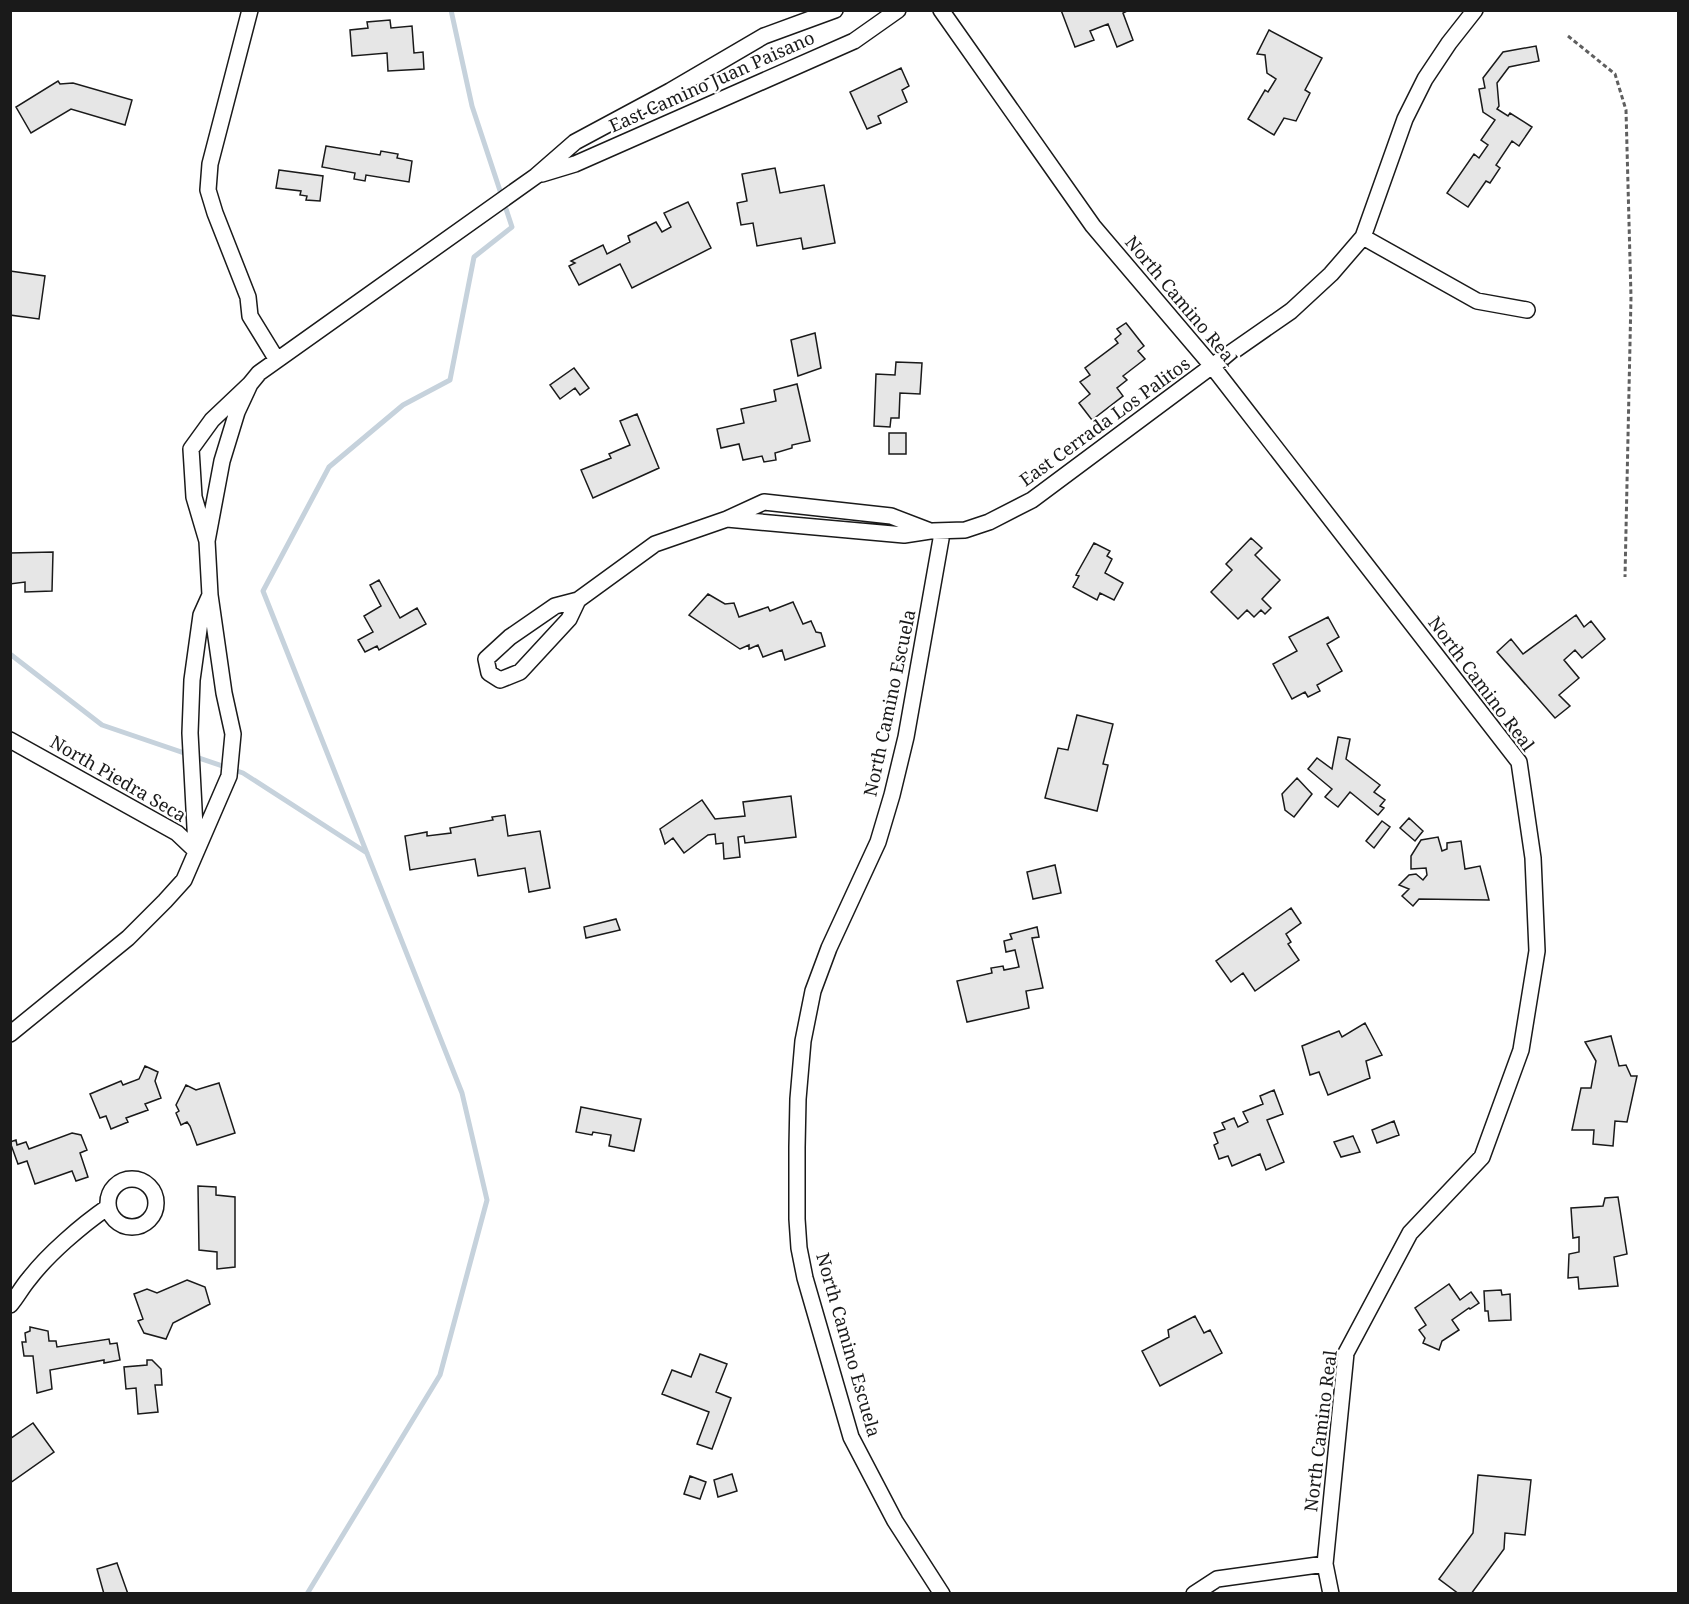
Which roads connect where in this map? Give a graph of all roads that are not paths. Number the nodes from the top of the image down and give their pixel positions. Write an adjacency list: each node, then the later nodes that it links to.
1 (250, 10): 9 (street)
2 (835, 10): 6 (street, East Camino Juan Paisano)
3 (898, 10): 6 (street, East Camino Juan Paisano)
4 (941, 10): 10 (street, North Camino Real)
5 (1475, 10): 7 (street, East Cerrada Los Palitos)
6 (536, 176): 9 (street, East Camino Juan Paisano)
7 (1363, 237): 8 (street); 10 (street, East Cerrada Los Palitos)
8 (1527, 310)
9 (277, 360): 11 (street, East Camino Juan Paisano)
10 (1212, 366): 12 (street, East Cerrada Los Palitos); 21 (street, North Camino Real)
11 (250, 384): 13 (street, East Camino Juan Paisano); 13 (street, East Camino Juan Paisano)
12 (935, 531): 15 (street, East Cerrada Los Palitos); 22 (street, North Camino Escuela)
13 (207, 541): 14 (street, East Camino Juan Paisano)
14 (210, 595): 17 (street, North Piedra Seca); 17 (street, East Camino Juan Paisano)
15 (579, 600): 15 (street, East Cerrada Los Palitos)
16 (10, 740): 17 (street, North Piedra Seca)
17 (196, 852): 18 (street, East Camino Juan Paisano)
18 (10, 1034)
19 (108, 1208): 20 (street)
20 (10, 1305)
21 (1325, 1564): 23 (street); 24 (street, North Camino Real)
22 (942, 1593)
23 (1194, 1593)
24 (1331, 1593)

